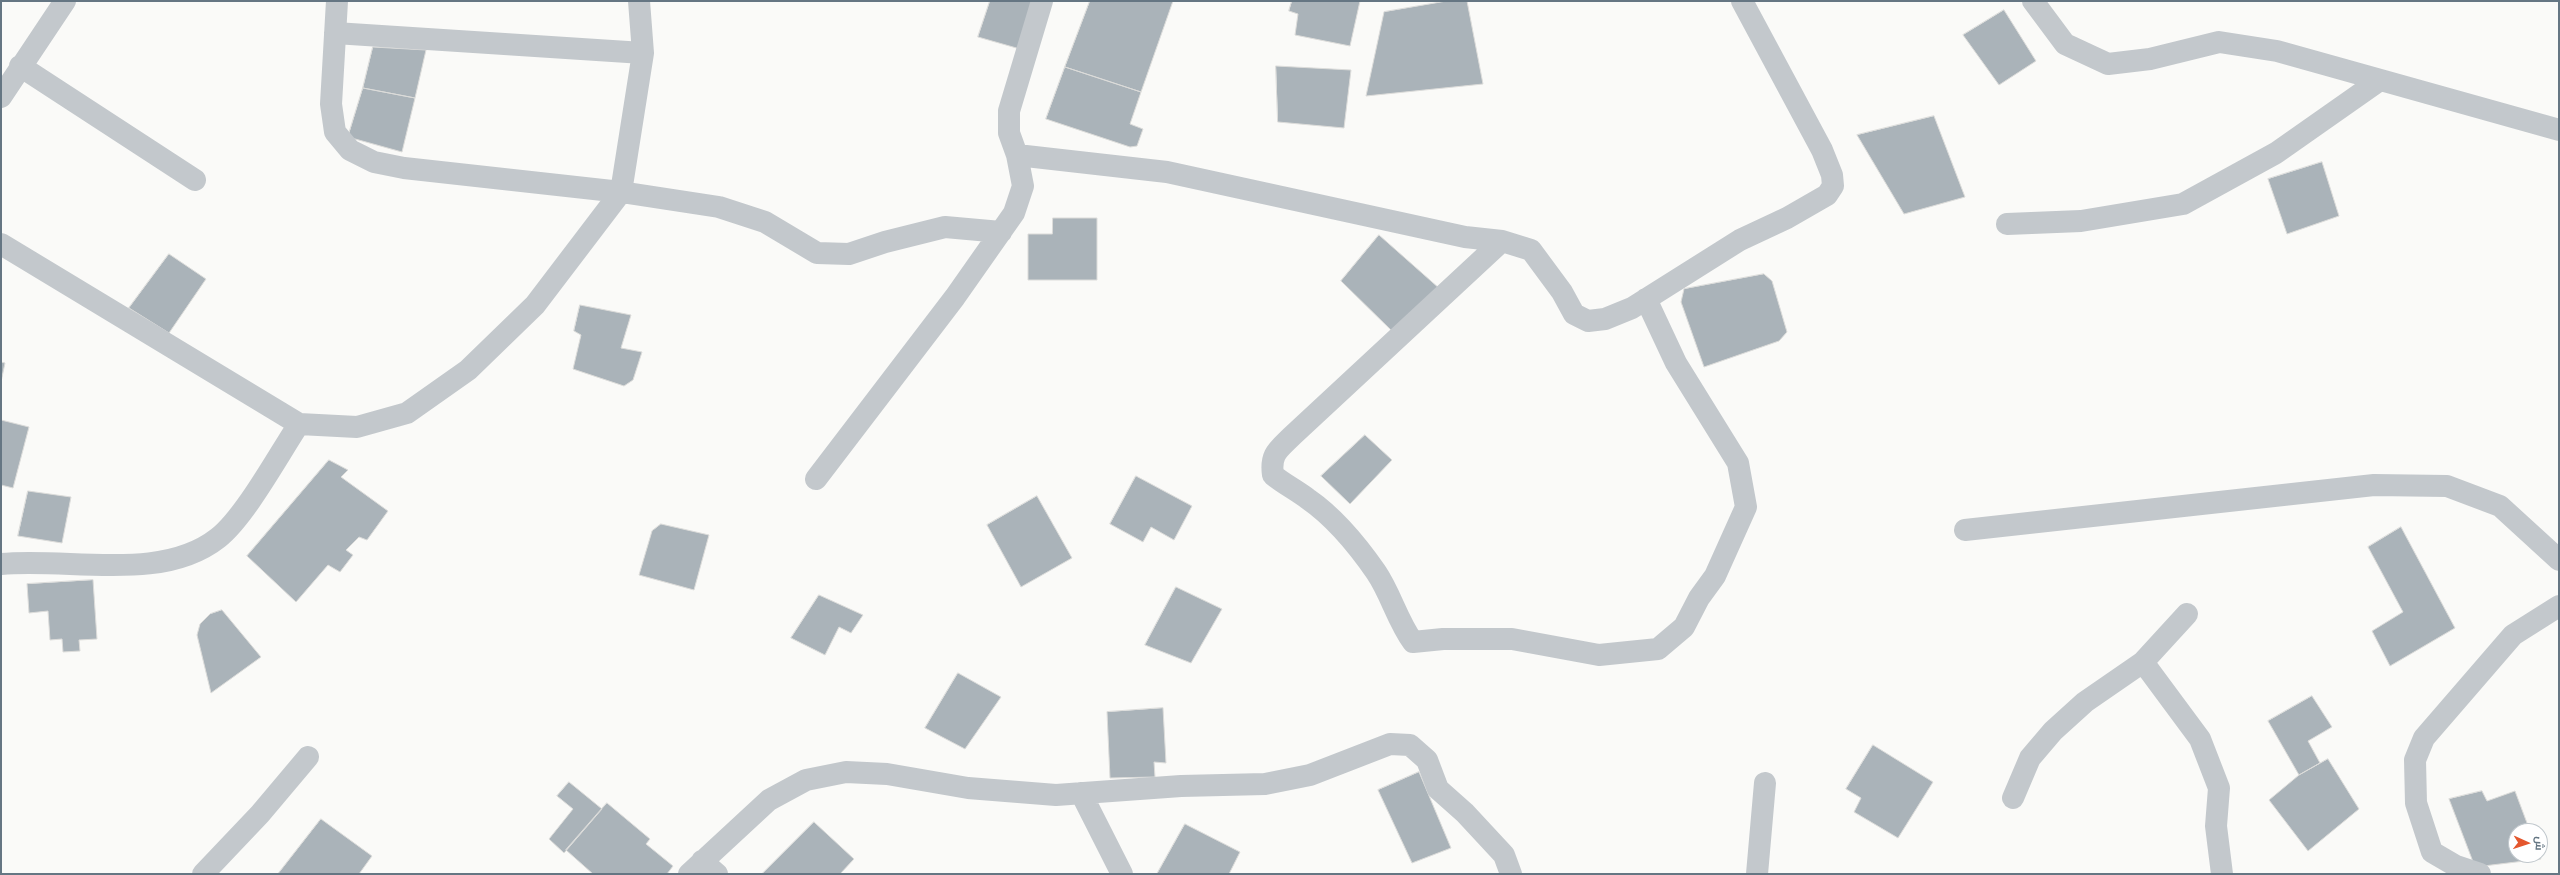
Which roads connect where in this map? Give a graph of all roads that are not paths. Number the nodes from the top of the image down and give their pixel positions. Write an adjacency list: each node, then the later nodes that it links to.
1 (64, 1): 9 (street)
2 (337, 1): 7 (street)
3 (640, 1): 8 (street)
4 (1042, 1): 13 (street)
5 (1742, 1): 20 (street)
6 (2033, 1): 10 (street)
7 (335, 33): 8 (street); 15 (street)
8 (643, 53): 15 (street)
9 (20, 66): 11 (street); 14 (street)
10 (2380, 80): 12 (street); 16 (street)
11 (1, 97)
12 (2559, 130)
13 (1017, 155): 17 (street); 18 (street)
14 (195, 180)
15 (621, 192): 17 (street); 21 (street)
16 (2007, 224)
17 (1001, 232): 22 (street)
18 (1502, 241): 20 (street); 20 (street)
19 (1, 244): 21 (street)
20 (1646, 299)
21 (298, 424): 25 (street)
22 (816, 479)
23 (1965, 530): 24 (street)
24 (2559, 560)
25 (1, 564)
26 (2559, 606): 39 (street)
27 (2187, 614): 28 (street)
28 (2142, 662): 32 (street); 38 (street)
29 (308, 757): 34 (street)
30 (1765, 783): 37 (street)
31 (1081, 793): 33 (street); 35 (street); 36 (street)
32 (2013, 798)
33 (703, 870)
34 (202, 874)
35 (1122, 874)
36 (1511, 874)
37 (1757, 874)
38 (2222, 874)
39 (2480, 874)

